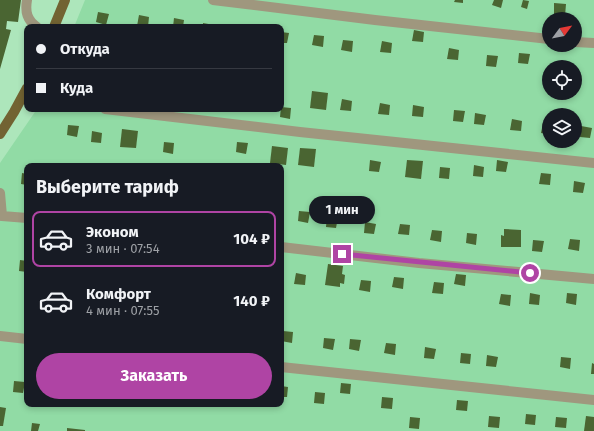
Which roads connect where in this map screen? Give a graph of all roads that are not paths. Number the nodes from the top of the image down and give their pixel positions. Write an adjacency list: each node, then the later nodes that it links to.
1 (27, 0): 4 (lane)
2 (66, 0): 5 (main road)
3 (213, 0): 6 (lane)
4 (35, 24)
5 (55, 24)
6 (542, 38)
7 (582, 43): 8 (lane)
8 (594, 44)
9 (24, 94): 11 (main road)
10 (130, 112): 12 (lane)
11 (0, 134)
12 (594, 162)
13 (0, 193): 14 (lane)
14 (24, 218)
15 (284, 247): 16 (lane)
16 (594, 279)
17 (0, 336): 18 (lane)
18 (24, 339)
19 (284, 367): 20 (lane)
20 (594, 400)

